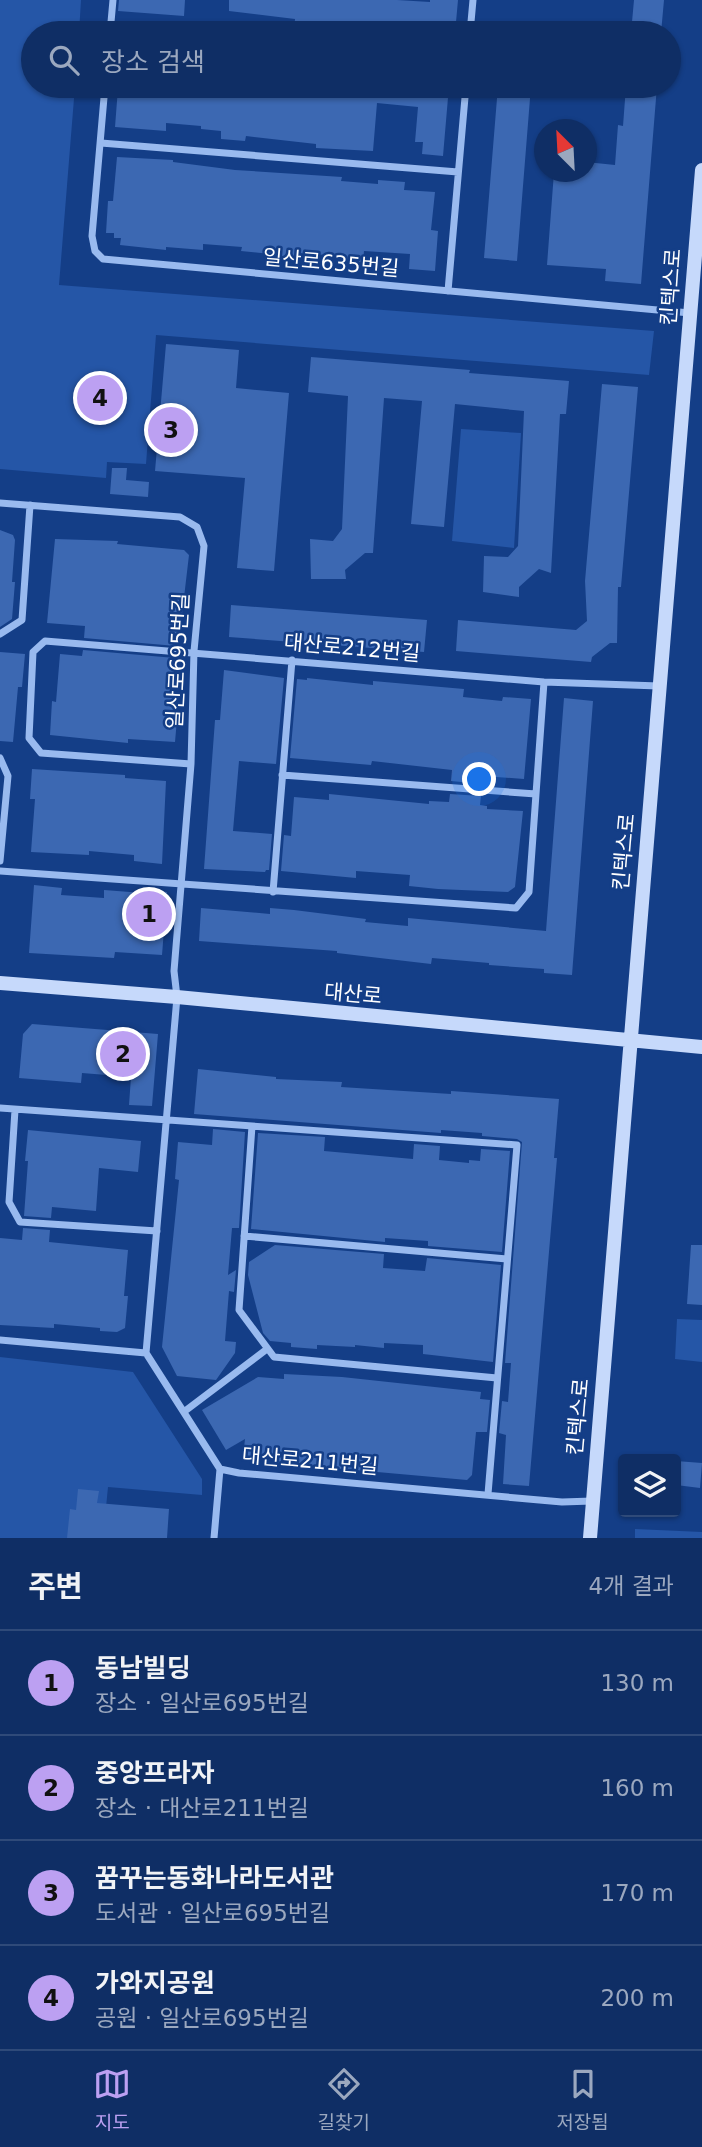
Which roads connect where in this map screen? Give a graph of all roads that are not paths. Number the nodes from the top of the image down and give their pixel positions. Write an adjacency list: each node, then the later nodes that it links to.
1 (113, 0): 3 (street)
2 (473, 0): 4 (street)
3 (111, 21)
4 (471, 21)
5 (104, 98): 7 (street)
6 (465, 98): 9 (street)
7 (100, 143): 9 (street); 10 (street, 일산로635번길)
8 (702, 170): 11 (main road, 킨텍스로)
9 (458, 172): 10 (street)
10 (448, 291): 11 (street, 일산로635번길)
11 (690, 313): 18 (main road, 킨텍스로)
12 (0, 503): 13 (street, 일산로695번길)
13 (30, 505): 14 (street); 15 (street, 일산로695번길)
14 (0, 634)
15 (194, 652): 16 (street, 대산로212번길); 20 (street, 일산로695번길); 20 (street, 대산로212번길)
16 (292, 660): 17 (street, 대산로212번길); 21 (street)
17 (544, 681): 18 (street, 대산로212번길); 22 (street)
18 (659, 686): 29 (main road, 킨텍스로)
19 (0, 758): 23 (street)
20 (191, 765): 25 (street, 일산로695번길)
21 (282, 775): 22 (street); 26 (street)
22 (536, 794): 26 (street)
23 (0, 861)
24 (4, 871): 25 (street)
25 (181, 884): 26 (street); 28 (street, 일산로695번길)
26 (272, 892)
27 (0, 983): 28 (main road, 대산로)
28 (177, 997): 29 (main road, 대산로); 33 (street)
29 (630, 1041): 30 (main road, 대산로); 45 (main road, 킨텍스로)
30 (702, 1047)
31 (0, 1108): 32 (street)
32 (15, 1110): 33 (street); 35 (street)
33 (166, 1120): 34 (street); 35 (street)
34 (252, 1126): 36 (street); 37 (street)
35 (156, 1231): 40 (street)
36 (244, 1236): 37 (street); 39 (street)
37 (507, 1259): 41 (street)
38 (0, 1340): 40 (street)
39 (267, 1349): 41 (street); 42 (street)
40 (146, 1353): 42 (street, 대산로211번길)
41 (497, 1378): 44 (street)
42 (185, 1411): 43 (street, 대산로211번길)
43 (220, 1469): 44 (street, 대산로211번길); 46 (street)
44 (488, 1494): 45 (street, 대산로211번길)
45 (592, 1501): 47 (main road, 킨텍스로)
46 (214, 1538)
47 (590, 1538)

